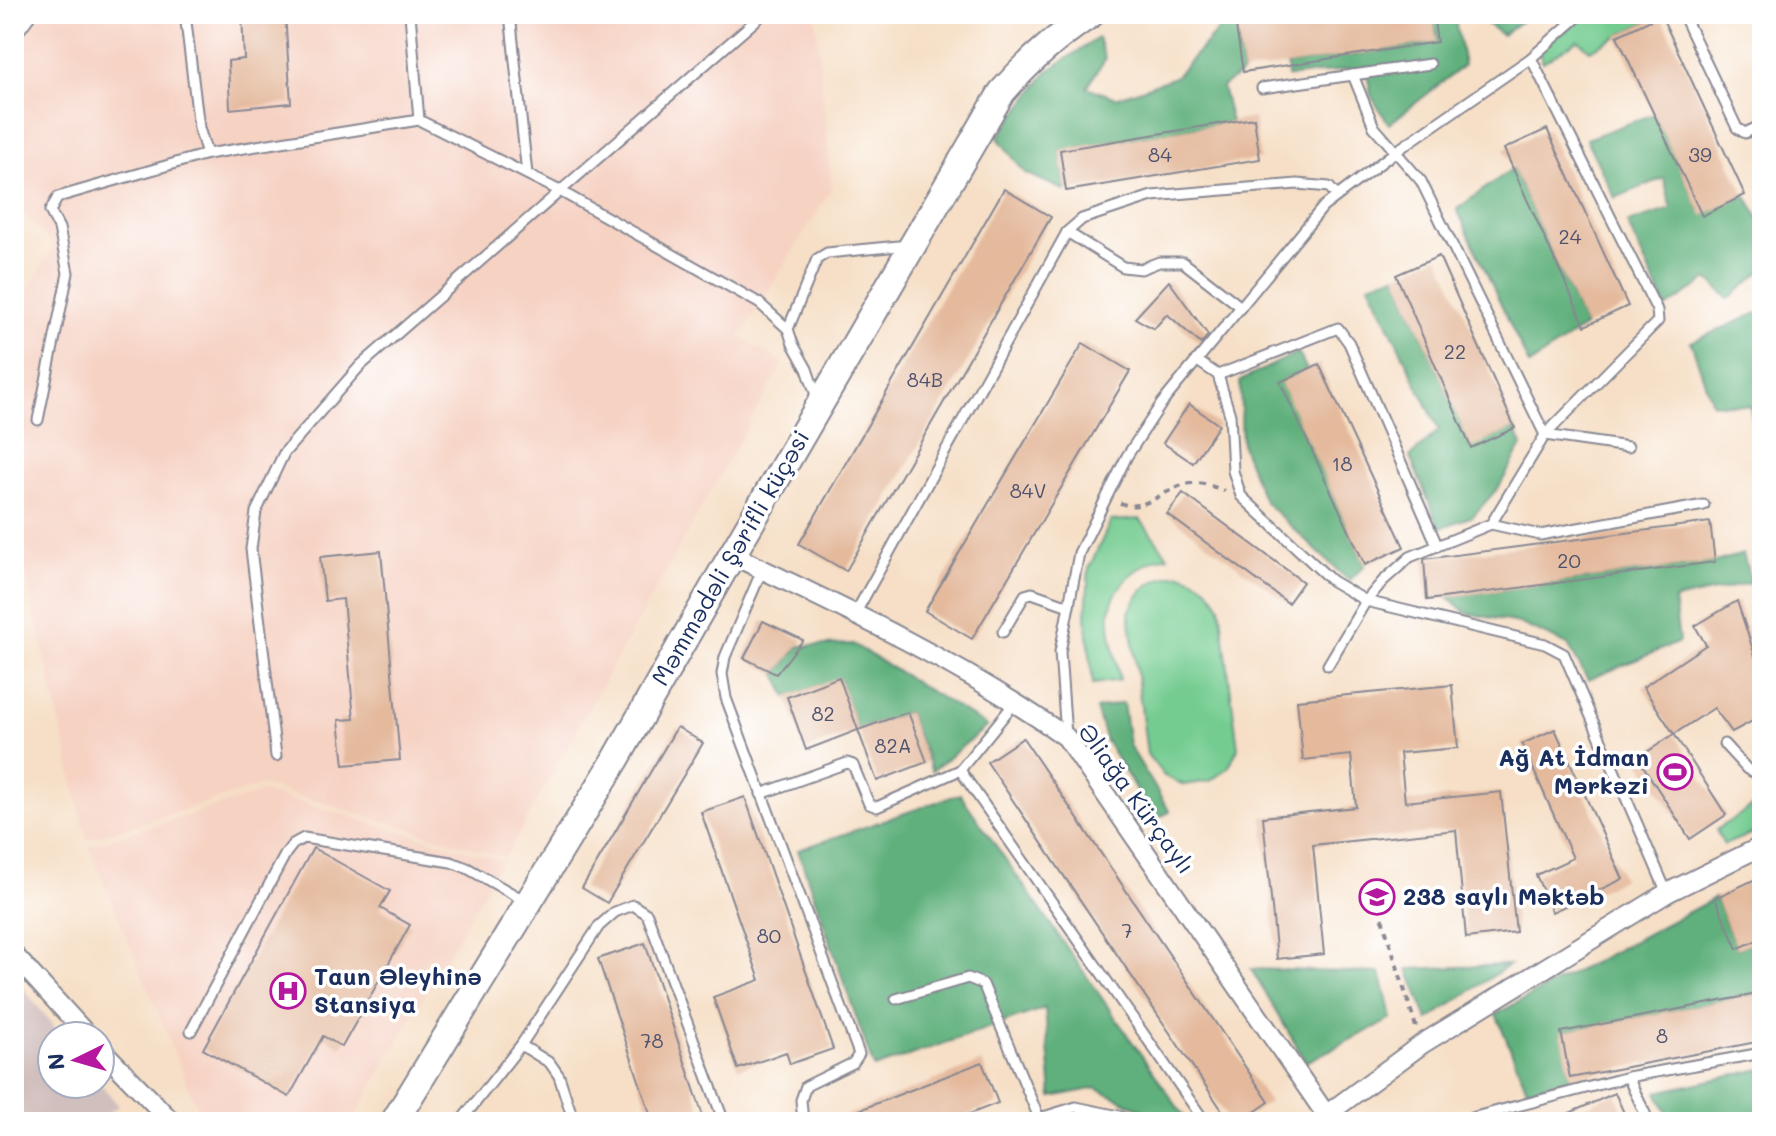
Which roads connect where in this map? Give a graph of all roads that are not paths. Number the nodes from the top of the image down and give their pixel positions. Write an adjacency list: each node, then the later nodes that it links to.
1 (26, 14): 9 (street)
2 (185, 14): 17 (lane)
3 (410, 14): 14 (lane)
4 (510, 14): 18 (lane)
5 (763, 14): 19 (lane)
6 (1091, 14): 22 (street, Məmmədəli Şərifli küçəsi)
7 (1581, 14): 10 (lane)
8 (1683, 14): 15 (lane)
9 (14, 30)
10 (1531, 58): 16 (lane); 29 (lane)
11 (1430, 64): 12 (lane)
12 (1353, 75): 13 (lane); 16 (lane)
13 (1262, 88)
14 (419, 120): 17 (lane); 18 (lane)
15 (1762, 125)
16 (1395, 152): 20 (lane); 29 (lane)
17 (207, 154): 28 (lane)
18 (527, 174): 19 (lane)
19 (560, 191): 24 (lane); 44 (lane)
20 (1337, 196): 21 (lane); 23 (lane)
21 (1067, 232): 23 (lane); 38 (lane)
22 (913, 245): 24 (lane); 27 (street, Məmmədəli Şərifli küçəsi)
23 (1241, 307): 25 (lane)
24 (788, 329): 27 (lane)
25 (1196, 360): 26 (lane); 37 (lane)
26 (1218, 375): 33 (lane); 36 (lane)
27 (819, 405): 34 (street, Məmmədəli Şərifli küçəsi)
28 (38, 420)
29 (1545, 435): 30 (lane); 32 (lane)
30 (1628, 447)
31 (1704, 505): 32 (lane)
32 (1491, 524): 33 (lane)
33 (1437, 545): 36 (lane)
34 (732, 555): 35 (street, Əliağa Kürçaylı); 50 (street, Məmmədəli Şərifli küçəsi)
35 (762, 570): 38 (street, Əliağa Kürçaylı); 47 (lane)
36 (1366, 601): 40 (lane); 49 (lane)
37 (1069, 606): 39 (lane); 42 (lane)
38 (855, 614): 41 (street, Əliağa Kürçaylı)
39 (1003, 632)
40 (1328, 665)
41 (1016, 701): 42 (street, Əliağa Kürçaylı); 45 (lane)
42 (1066, 737): 60 (street, Əliağa Kürçaylı)
43 (1724, 744): 46 (lane)
44 (276, 756)
45 (960, 770): 47 (lane); 70 (lane)
46 (1762, 776)
47 (761, 794): 67 (lane)
48 (1762, 846): 49 (street)
49 (1667, 893): 60 (street)
50 (527, 902): 54 (lane); 63 (street, Məmmədəli Şərifli küçəsi)
51 (14, 955): 53 (street)
52 (896, 999): 59 (lane)
53 (73, 1020)
54 (191, 1031)
55 (521, 1045): 64 (lane); 65 (lane); 66 (lane)
56 (1762, 1053): 58 (lane)
57 (116, 1064): 62 (street)
58 (1628, 1077): 61 (lane); 72 (lane)
59 (1039, 1118): 68 (lane); 69 (lane)
60 (1324, 1120)
61 (1473, 1120): 71 (lane)
62 (172, 1122)
63 (394, 1122)
64 (460, 1122)
65 (574, 1122)
66 (724, 1122)
67 (803, 1122)
68 (1027, 1122)
69 (1132, 1122)
70 (1205, 1122)
71 (1456, 1122)
72 (1649, 1122)

